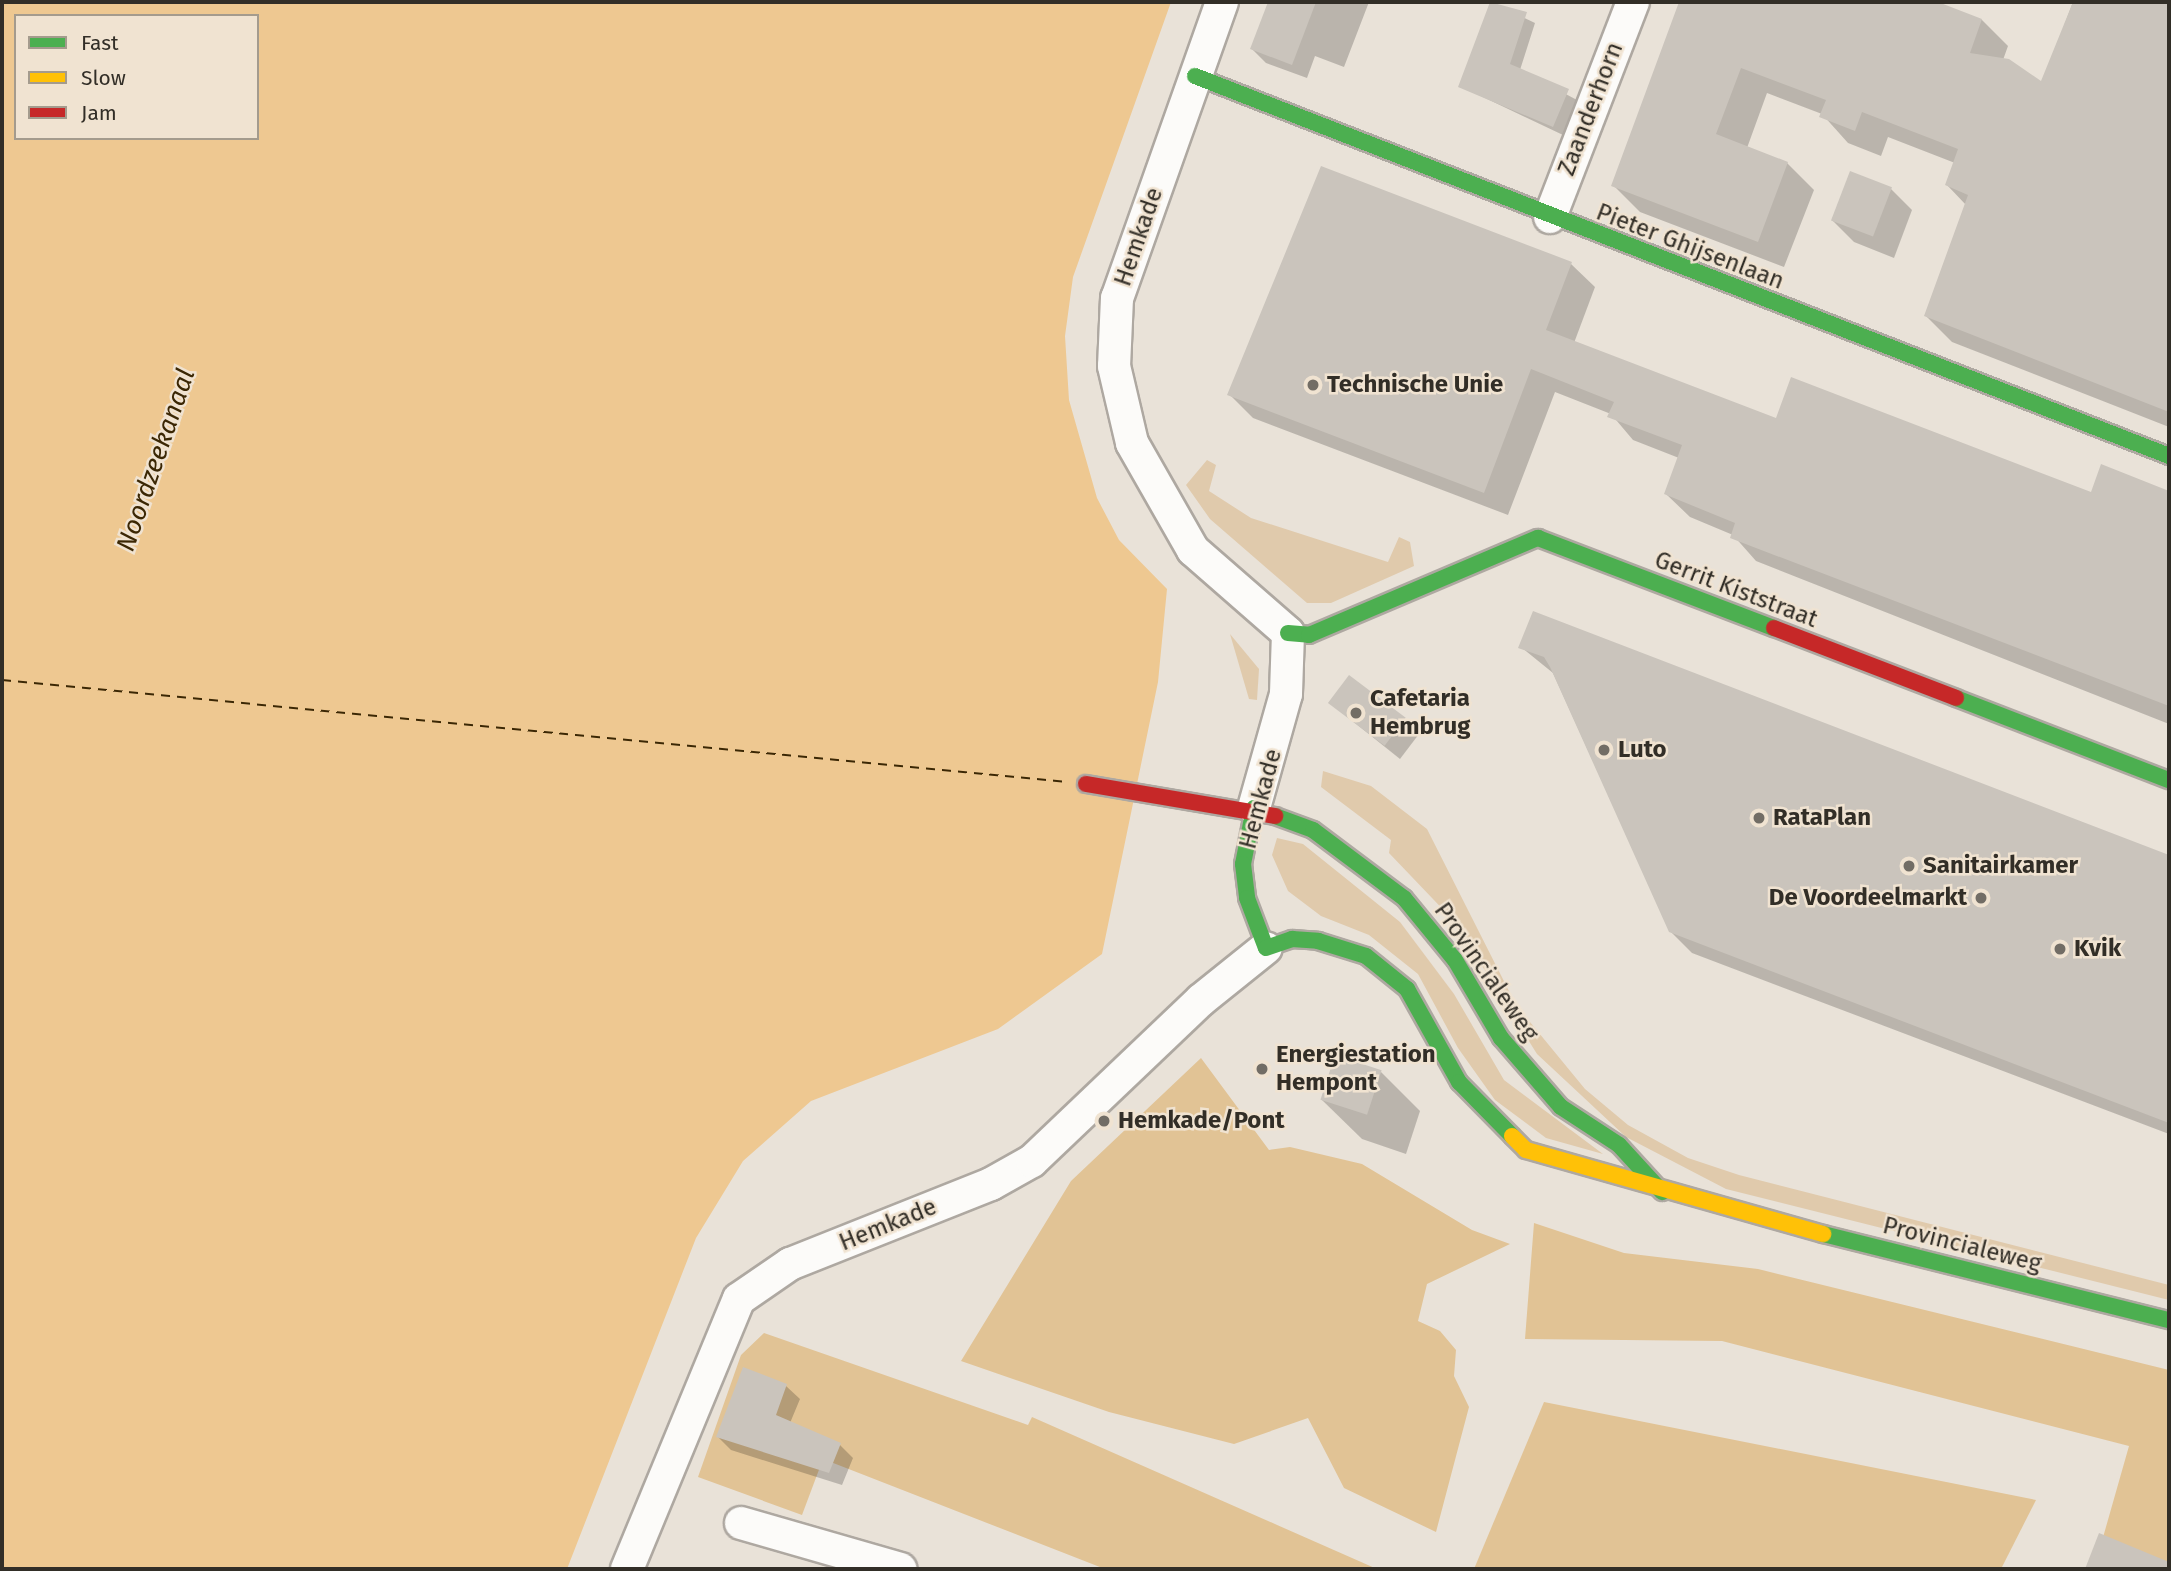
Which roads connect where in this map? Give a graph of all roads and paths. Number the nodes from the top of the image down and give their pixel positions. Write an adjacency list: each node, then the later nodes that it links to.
1 (1222, 2): 3 (street, Hemkade)
2 (1633, 2): 4 (street, Zaanderhorn)
3 (1195, 76): 4 (street, Pieter Ghijsenlaan); 6 (street, Hemkade)
4 (1550, 217): 5 (street, Pieter Ghijsenlaan)
5 (2169, 456)
6 (1288, 633): 7 (street, Gerrit Kiststraat); 9 (street, Hemkade)
7 (2169, 780)
8 (1086, 784): 9 (street, Provincialeweg)
9 (1254, 808): 10 (street, Hemkade); 11 (street, Provincialeweg)
10 (1266, 948): 11 (street, Provincialeweg); 14 (street, Hemkade)
11 (1662, 1192): 12 (street, Provincialeweg)
12 (2169, 1320)
13 (741, 1523): 15 (street)
14 (628, 1569)
15 (900, 1569)

